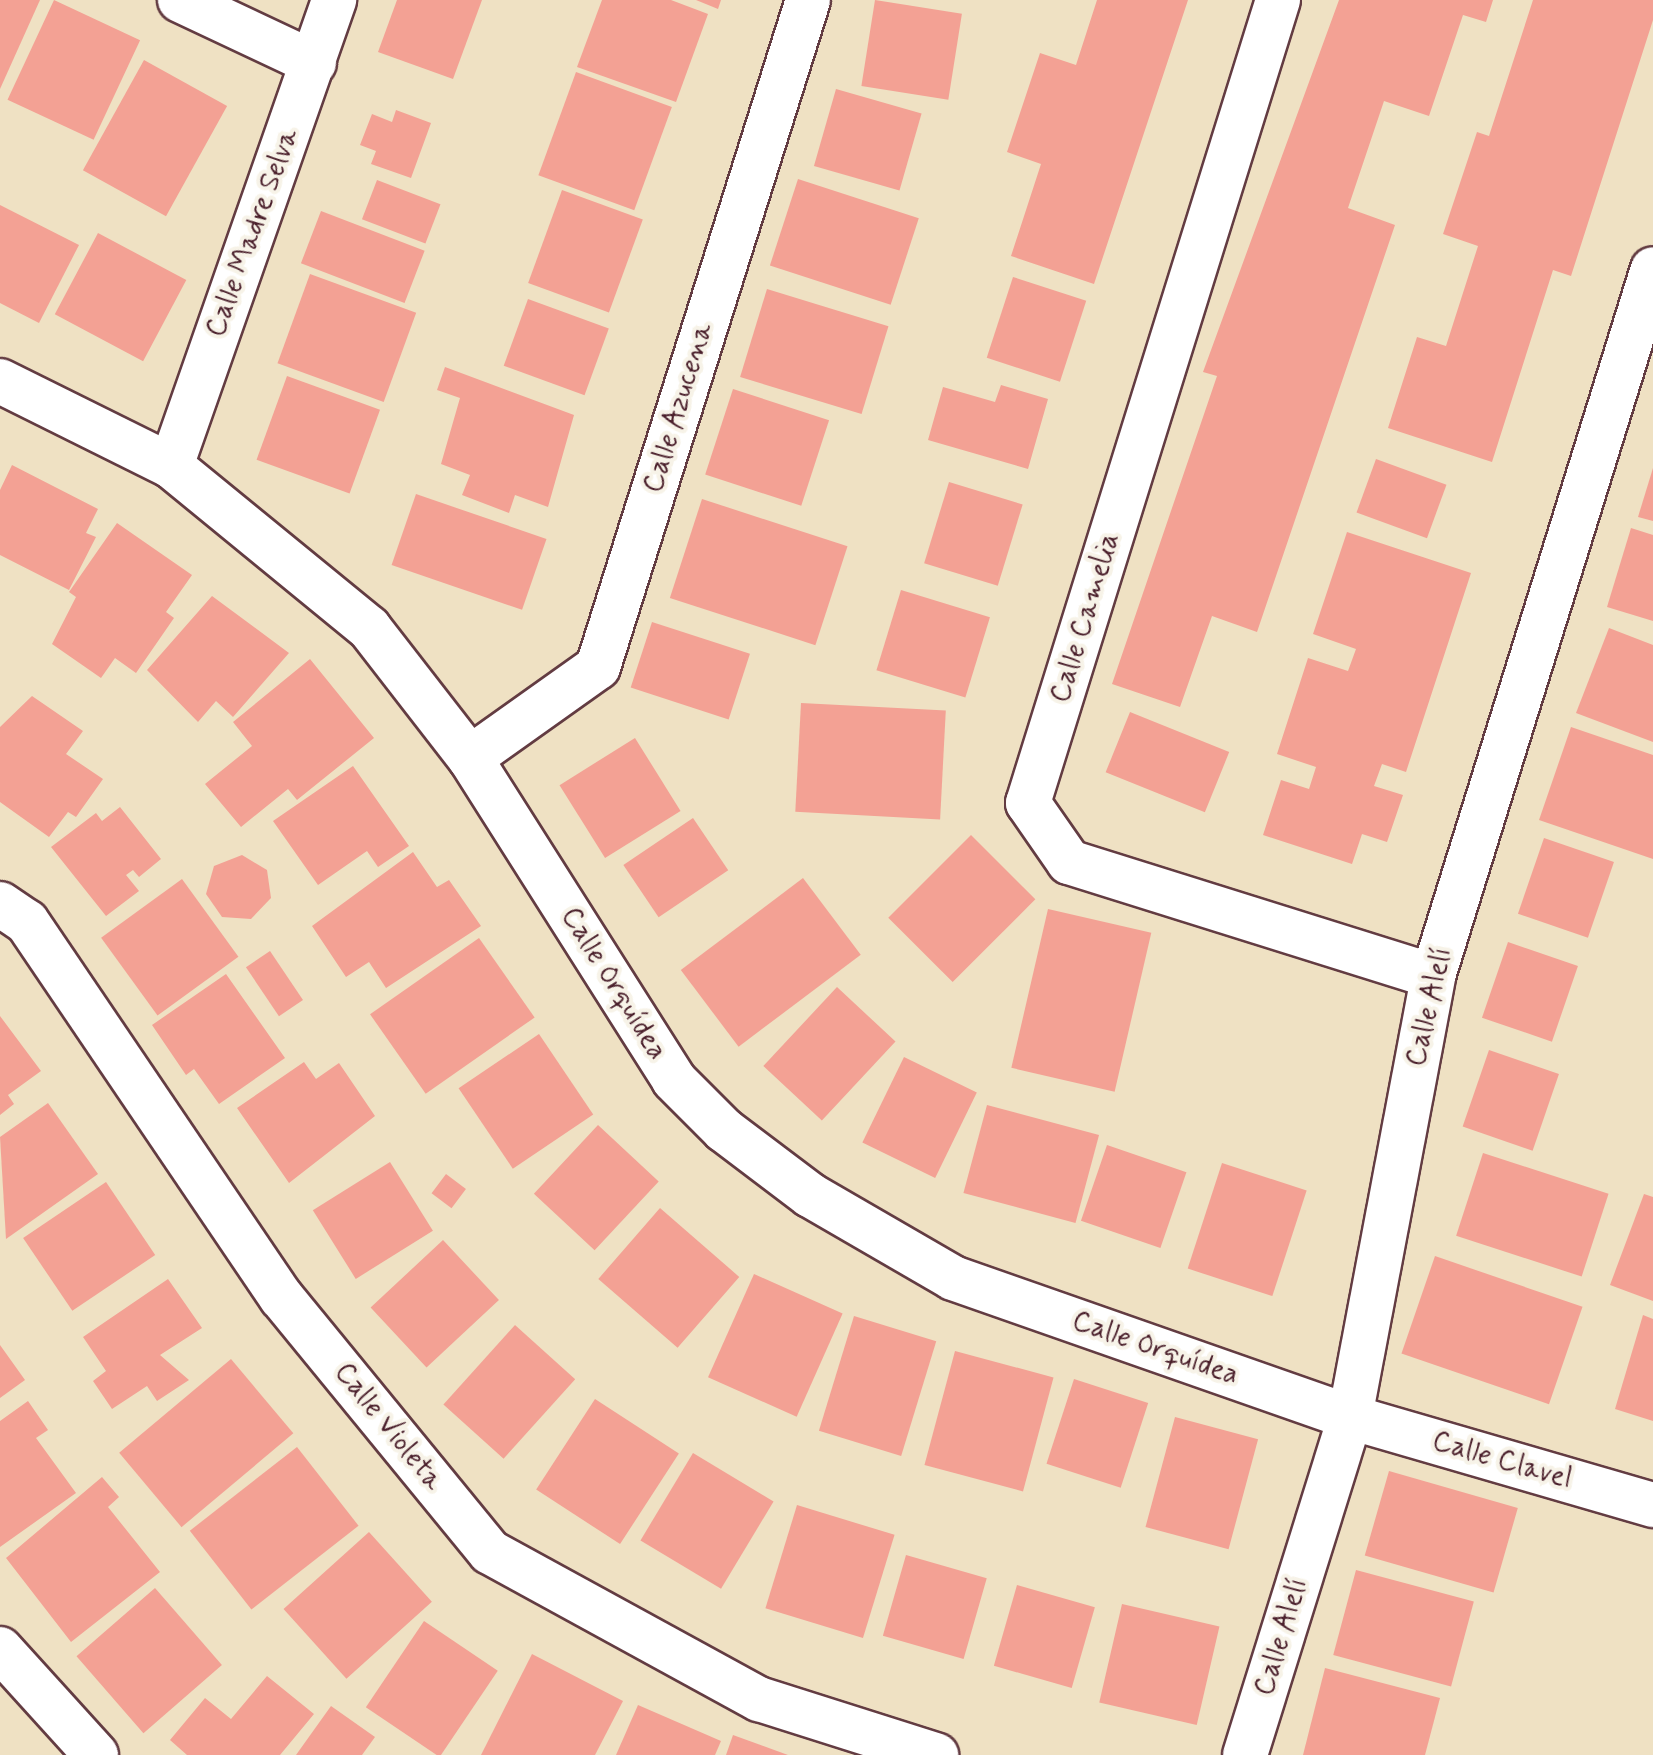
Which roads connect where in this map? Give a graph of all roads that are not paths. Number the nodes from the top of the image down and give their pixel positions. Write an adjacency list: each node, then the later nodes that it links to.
1 (180, 0): 5 (street)
2 (334, 0): 5 (street, Calle Madre Selva)
3 (808, 0): 9 (street, Calle Azucena)
4 (1278, 0): 11 (street, Calle Camelia)
5 (314, 63): 8 (street, Calle Madre Selva)
6 (1653, 269): 11 (street, Calle Alelí)
7 (0, 381): 8 (street, Calle Orquídea)
8 (171, 466): 9 (street, Calle Orquídea)
9 (470, 758): 12 (street, Calle Orquídea)
10 (0, 904): 16 (street, Calle Violeta)
11 (1433, 976): 12 (street, Calle Alelí)
12 (1350, 1417): 13 (street, Calle Clavel); 17 (street, Calle Alelí)
13 (1653, 1505)
14 (0, 1649): 15 (street)
15 (96, 1755)
16 (936, 1755)
17 (1245, 1755)

